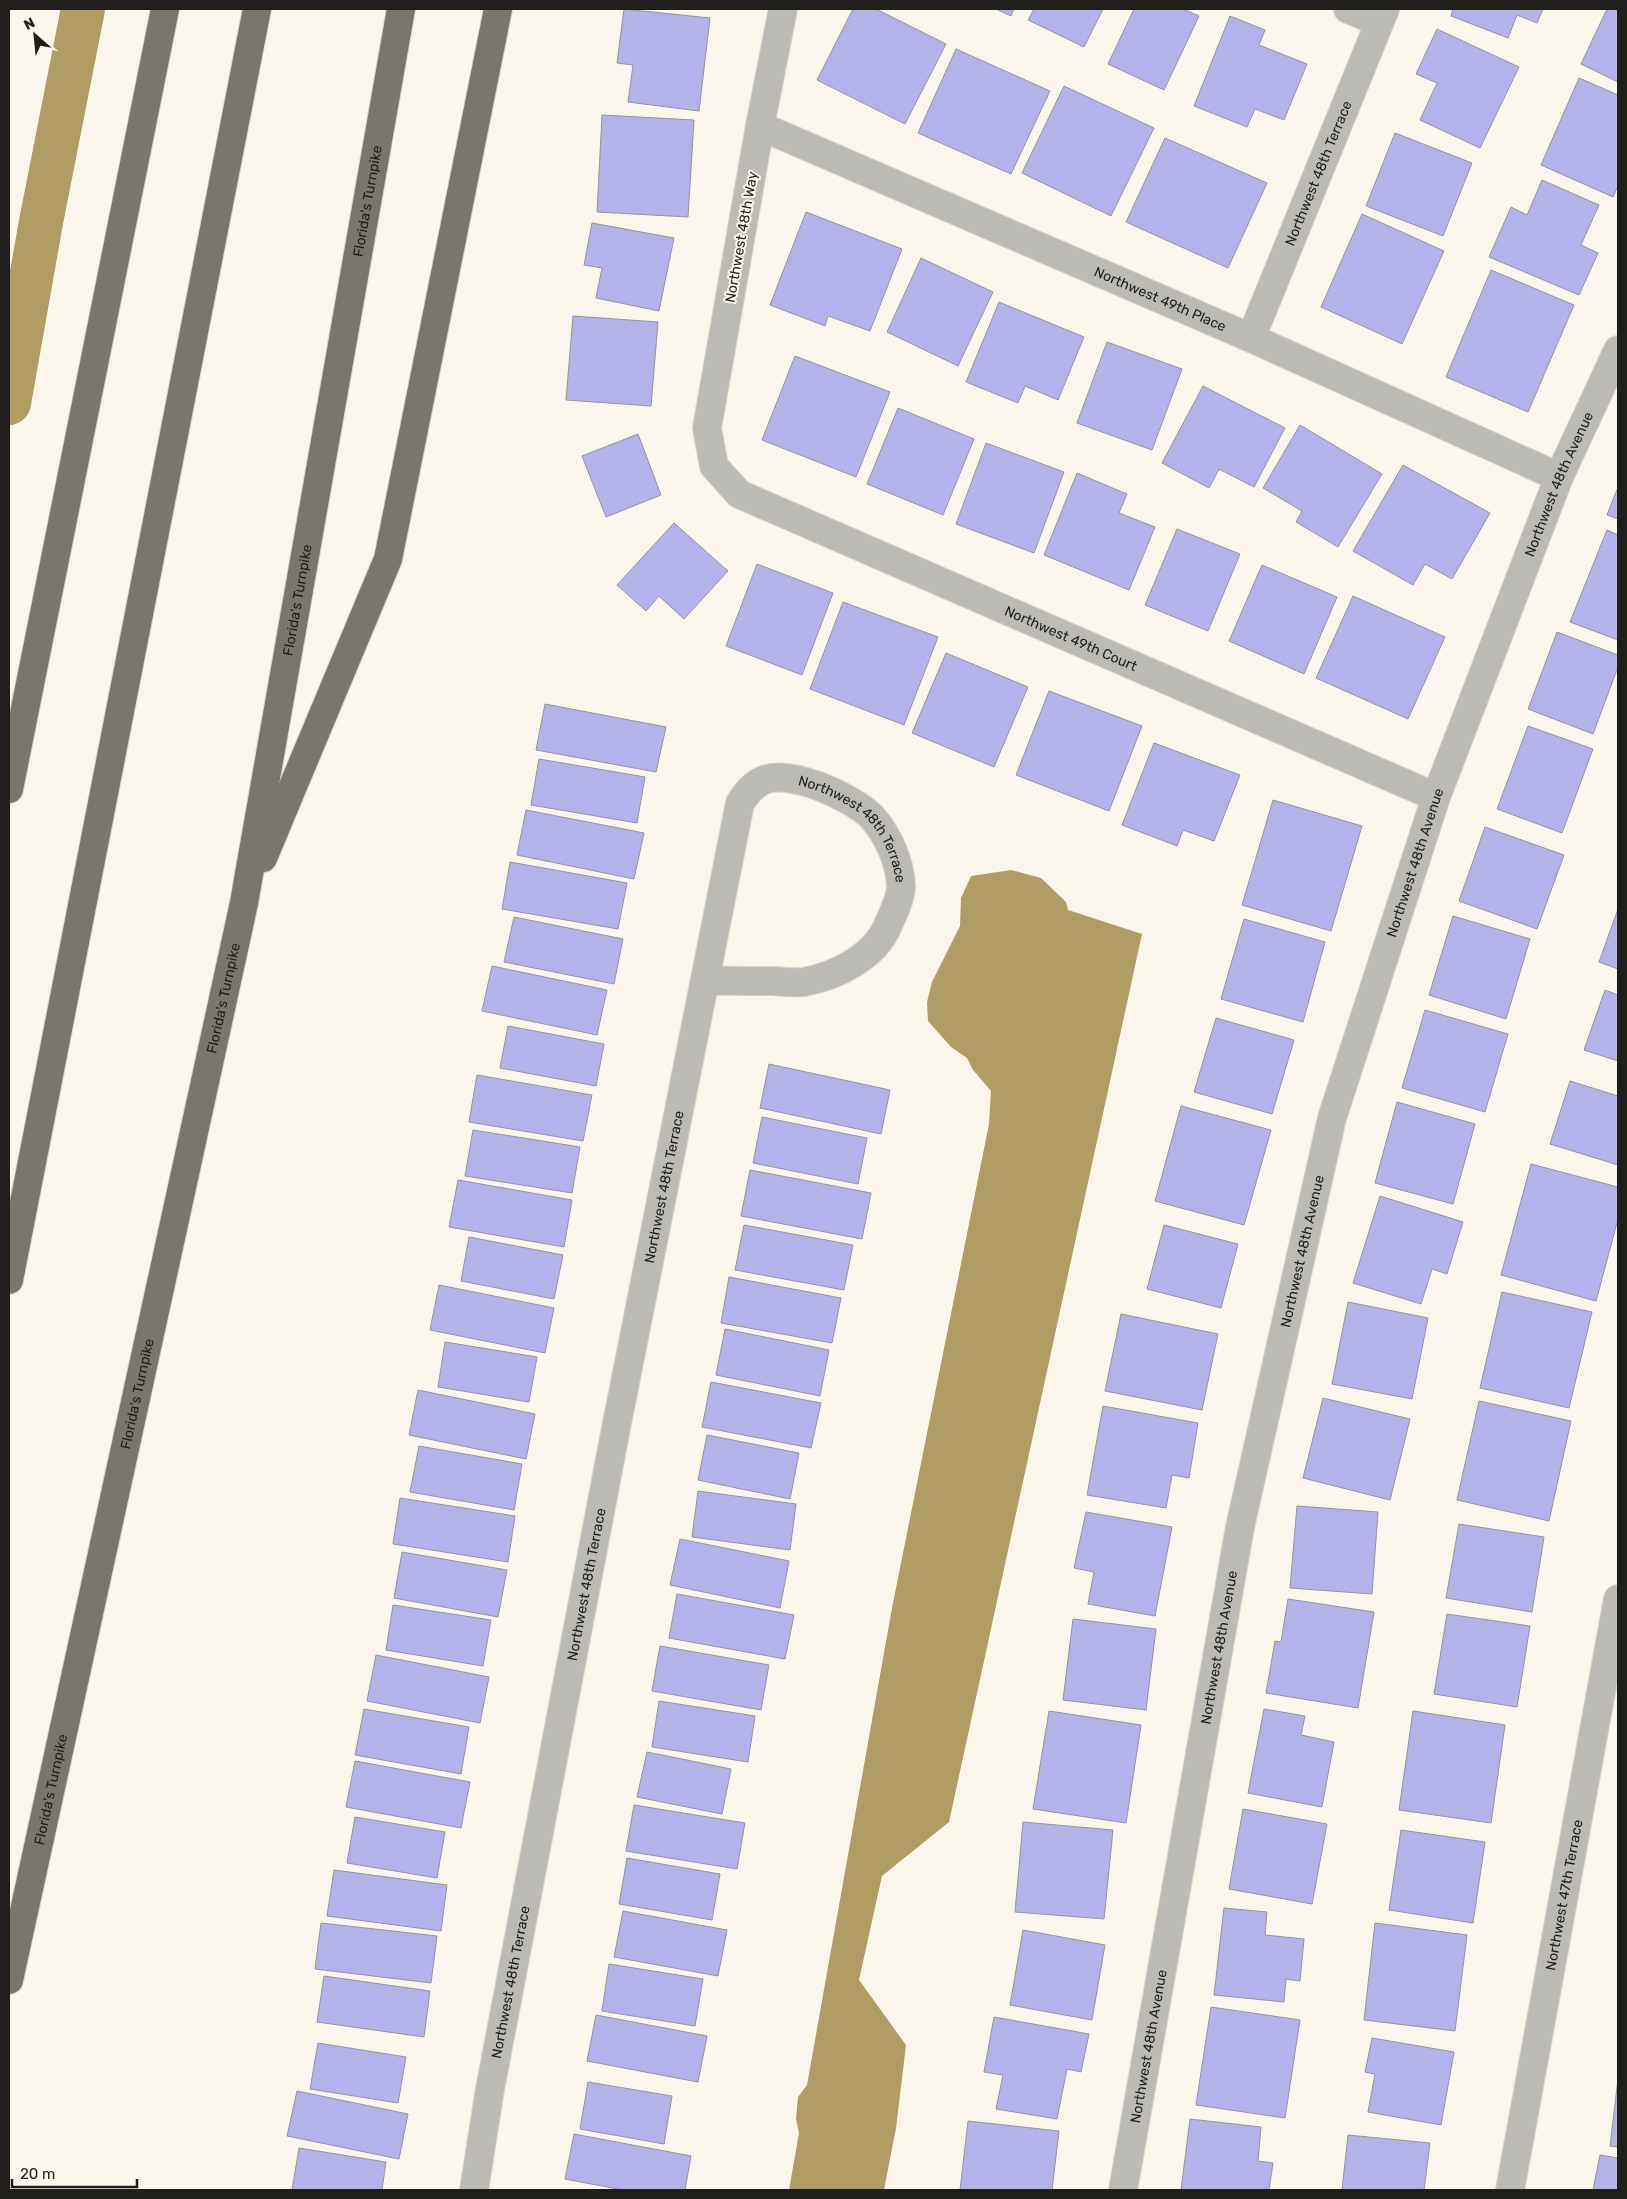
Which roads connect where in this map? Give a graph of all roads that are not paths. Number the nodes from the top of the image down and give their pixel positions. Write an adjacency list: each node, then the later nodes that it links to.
1 (165, 9): 13 (highway)
2 (257, 9): 17 (highway)
3 (400, 9): 15 (highway, Florida's Turnpike)
4 (498, 9): 15 (highway)
5 (783, 9): 8 (street, Northwest 48th Way)
6 (1348, 9): 7 (street)
7 (1382, 15): 9 (street, Northwest 48th Terrace)
8 (760, 126): 9 (street, Northwest 49th Place); 11 (street, Northwest 48th Way)
9 (1251, 338): 12 (street, Northwest 49th Place)
10 (1618, 350): 12 (street, Northwest 48th Avenue)
11 (714, 466): 14 (street, Northwest 49th Court)
12 (1559, 477): 14 (street, Northwest 48th Avenue)
13 (9, 789)
14 (1436, 797): 21 (street, Northwest 48th Avenue)
15 (244, 903): 19 (highway, Florida's Turnpike)
16 (705, 980): 16 (street, Northwest 48th Terrace); 20 (street, Northwest 48th Terrace)
17 (9, 1280)
18 (1618, 1599): 22 (street, Northwest 47th Terrace)
19 (9, 1980)
20 (474, 2190)
21 (1123, 2190)
22 (1510, 2190)

